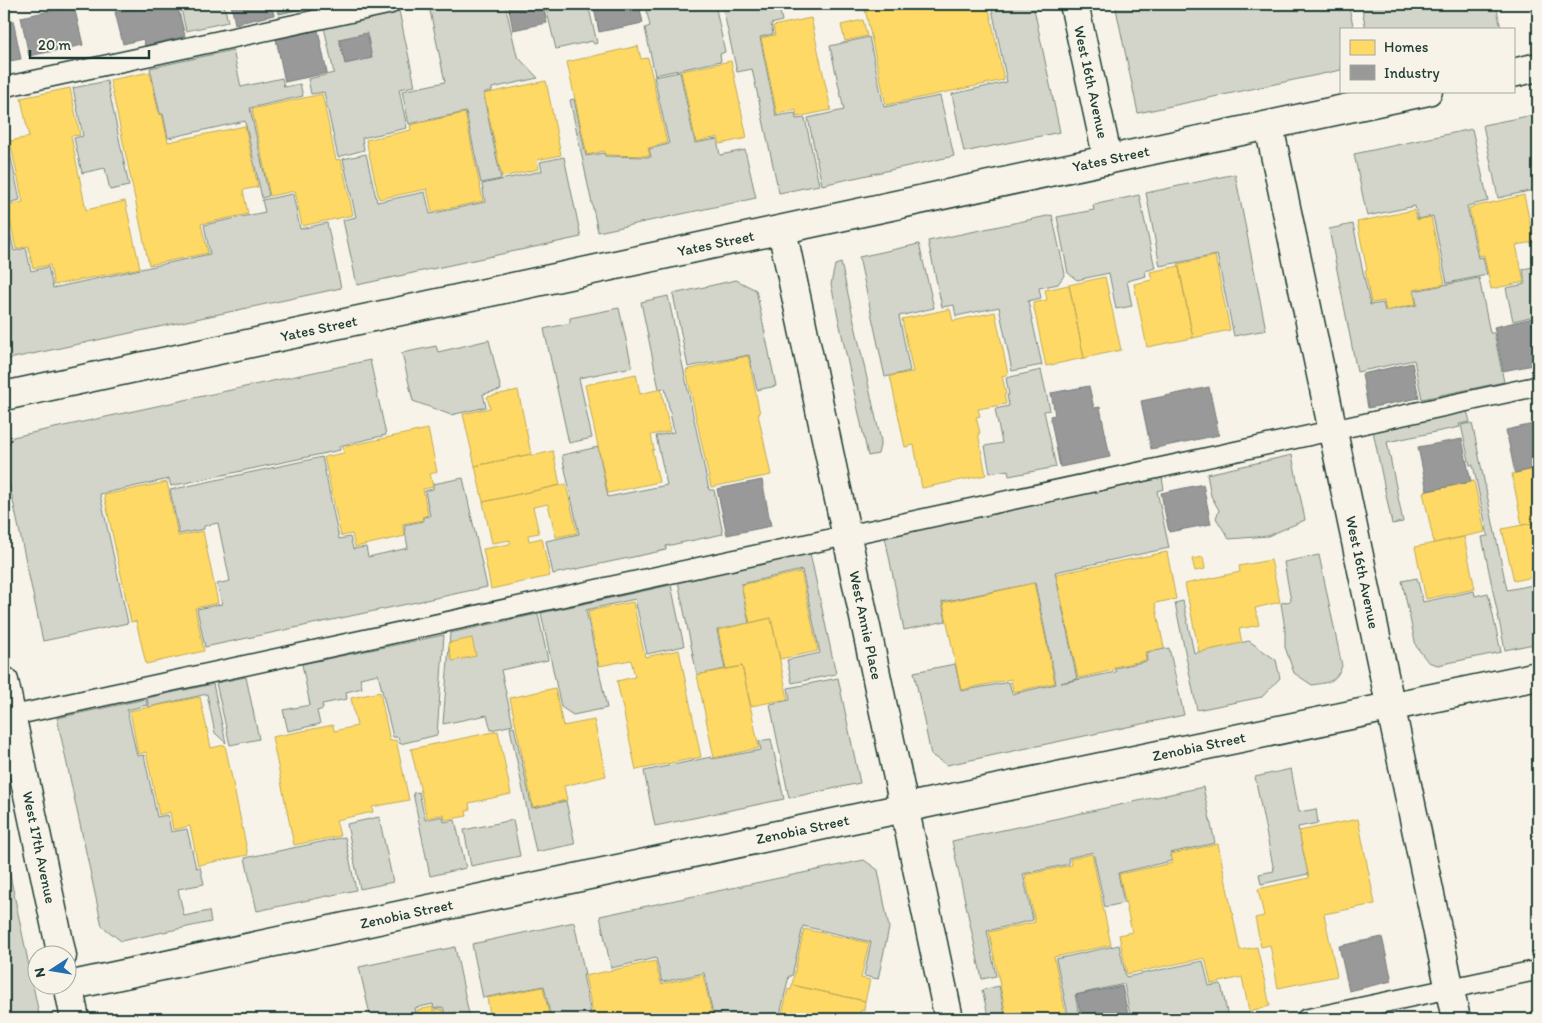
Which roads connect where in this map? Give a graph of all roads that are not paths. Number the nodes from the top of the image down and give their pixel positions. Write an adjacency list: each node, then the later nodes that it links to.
1 (390, 4): 5 (lane)
2 (1074, 4): 8 (street, West 16th Avenue)
3 (1538, 67): 4 (street)
4 (1514, 73)
5 (4, 87)
6 (1423, 92): 7 (street, Yates Street)
7 (1269, 126): 8 (street, Yates Street); 12 (street, West 16th Avenue)
8 (1108, 160): 9 (street, Yates Street)
9 (782, 230): 11 (street, Yates Street); 13 (street, West Annie Place)
10 (1538, 386): 12 (lane)
11 (4, 396)
12 (1333, 430): 13 (lane); 16 (street, West 16th Avenue)
13 (847, 535): 17 (lane); 18 (street, West Annie Place)
14 (1538, 676): 16 (street, Zenobia Street)
15 (4, 680): 17 (street, West 17th Avenue)
16 (1391, 707): 18 (street, Zenobia Street); 22 (street, West 16th Avenue)
17 (11, 716): 19 (street, West 17th Avenue)
18 (904, 808): 21 (street, Zenobia Street); 25 (street, West Annie Place)
19 (60, 946)
20 (1538, 970): 22 (lane)
21 (78, 983)
22 (1449, 989): 26 (lane); 27 (street, West 16th Avenue)
23 (70, 996): 24 (street)
24 (75, 1019)
25 (949, 1019)
26 (1306, 1019)
27 (1456, 1019)

